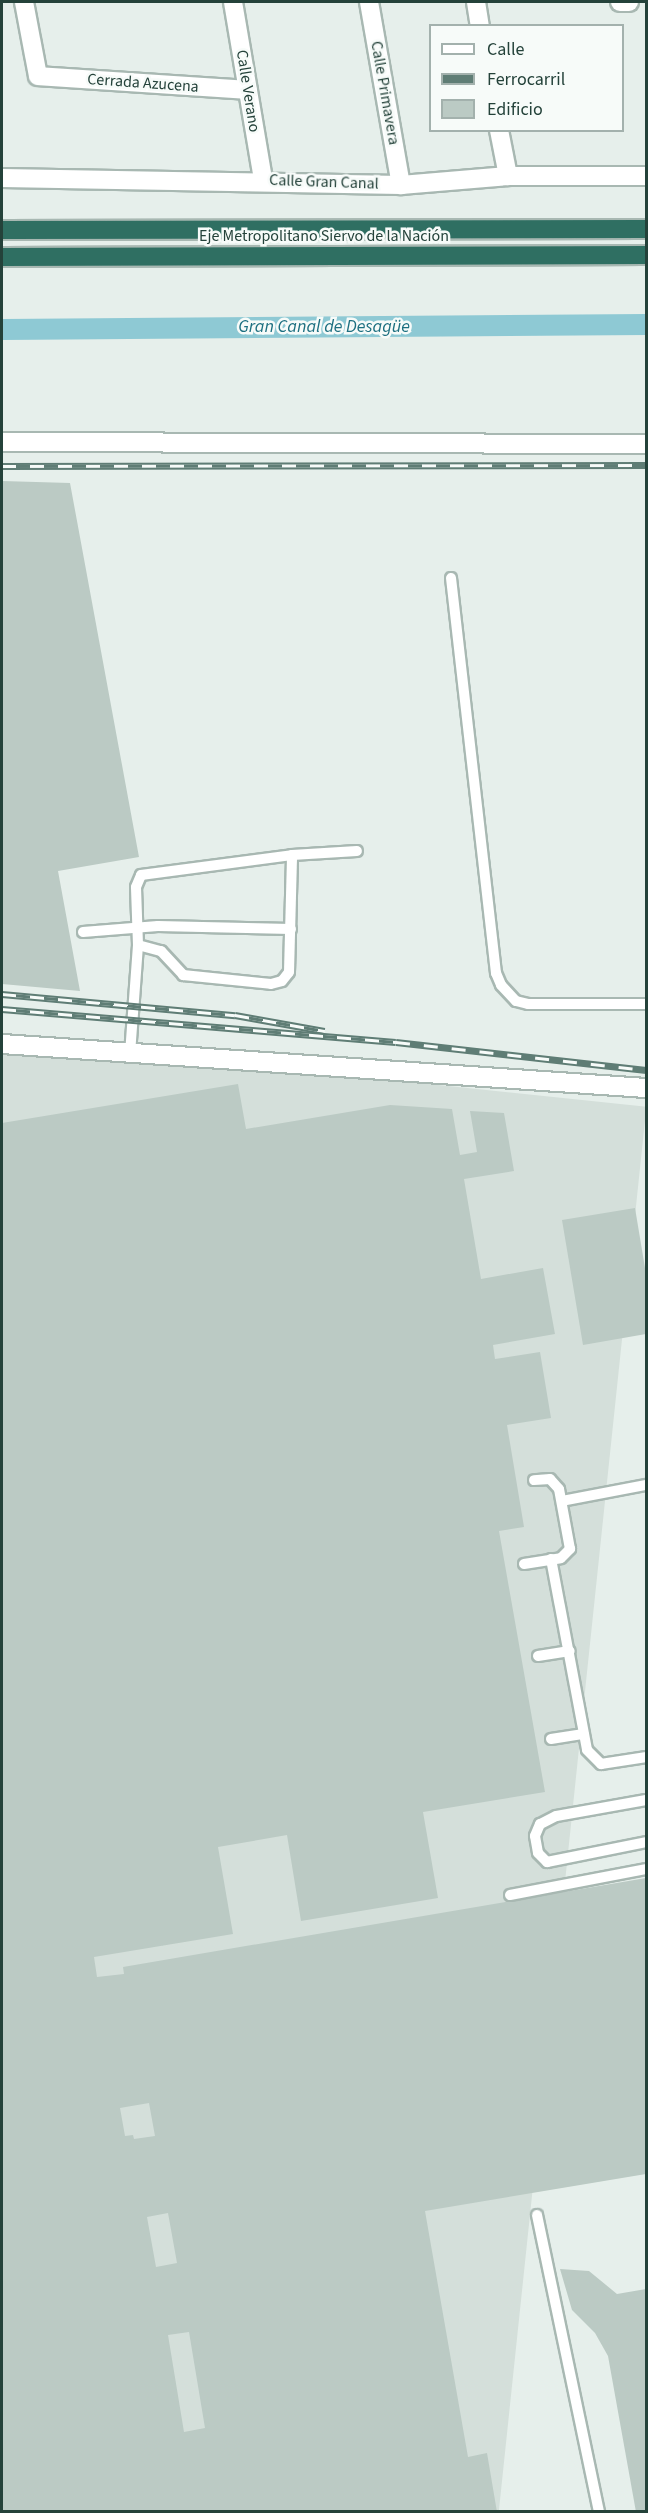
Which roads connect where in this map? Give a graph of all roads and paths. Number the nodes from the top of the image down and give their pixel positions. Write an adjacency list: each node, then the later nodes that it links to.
1 (24, 2): 8 (street, Cerrada Azucena)
2 (233, 2): 8 (street, Calle Verano)
3 (369, 2): 14 (street, Calle Primavera)
4 (476, 2): 7 (street)
5 (620, 2): 6 (street)
6 (629, 2)
7 (480, 24)
8 (248, 90): 13 (street, Calle Verano)
9 (499, 132): 10 (street)
10 (508, 176): 11 (street, Calle Gran Canal); 14 (street, Calle Gran Canal)
11 (646, 176)
12 (2, 178): 13 (street, Calle Gran Canal)
13 (263, 180): 14 (street, Calle Gran Canal)
14 (401, 185)
15 (646, 229): 16 (highway, Eje Metropolitano Siervo de la Nación)
16 (2, 230)
17 (646, 255): 18 (highway, Eje Metropolitano Siervo de la Nación)
18 (2, 256)
19 (2, 442): 20 (street)
20 (646, 444)
21 (451, 578): 28 (lane)
22 (357, 851): 23 (lane)
23 (292, 855): 24 (lane); 25 (lane)
24 (138, 927): 25 (lane); 26 (lane); 27 (lane)
25 (291, 929): 27 (lane)
26 (83, 932)
27 (138, 945): 30 (lane)
28 (646, 1004)
29 (2, 1044): 30 (street)
30 (130, 1054): 31 (street)
31 (646, 1089)
32 (534, 1480): 34 (lane)
33 (646, 1485): 34 (lane)
34 (562, 1501): 35 (lane)
35 (551, 1559): 36 (lane); 37 (lane)
36 (524, 1564)
37 (570, 1652): 38 (lane); 39 (lane)
38 (538, 1656)
39 (584, 1734): 40 (lane); 41 (lane)
40 (551, 1739)
41 (646, 1757)
42 (646, 1800): 43 (lane)
43 (646, 1842)
44 (646, 1869): 45 (lane)
45 (510, 1895)
46 (537, 2215): 47 (lane)
47 (599, 2511)

